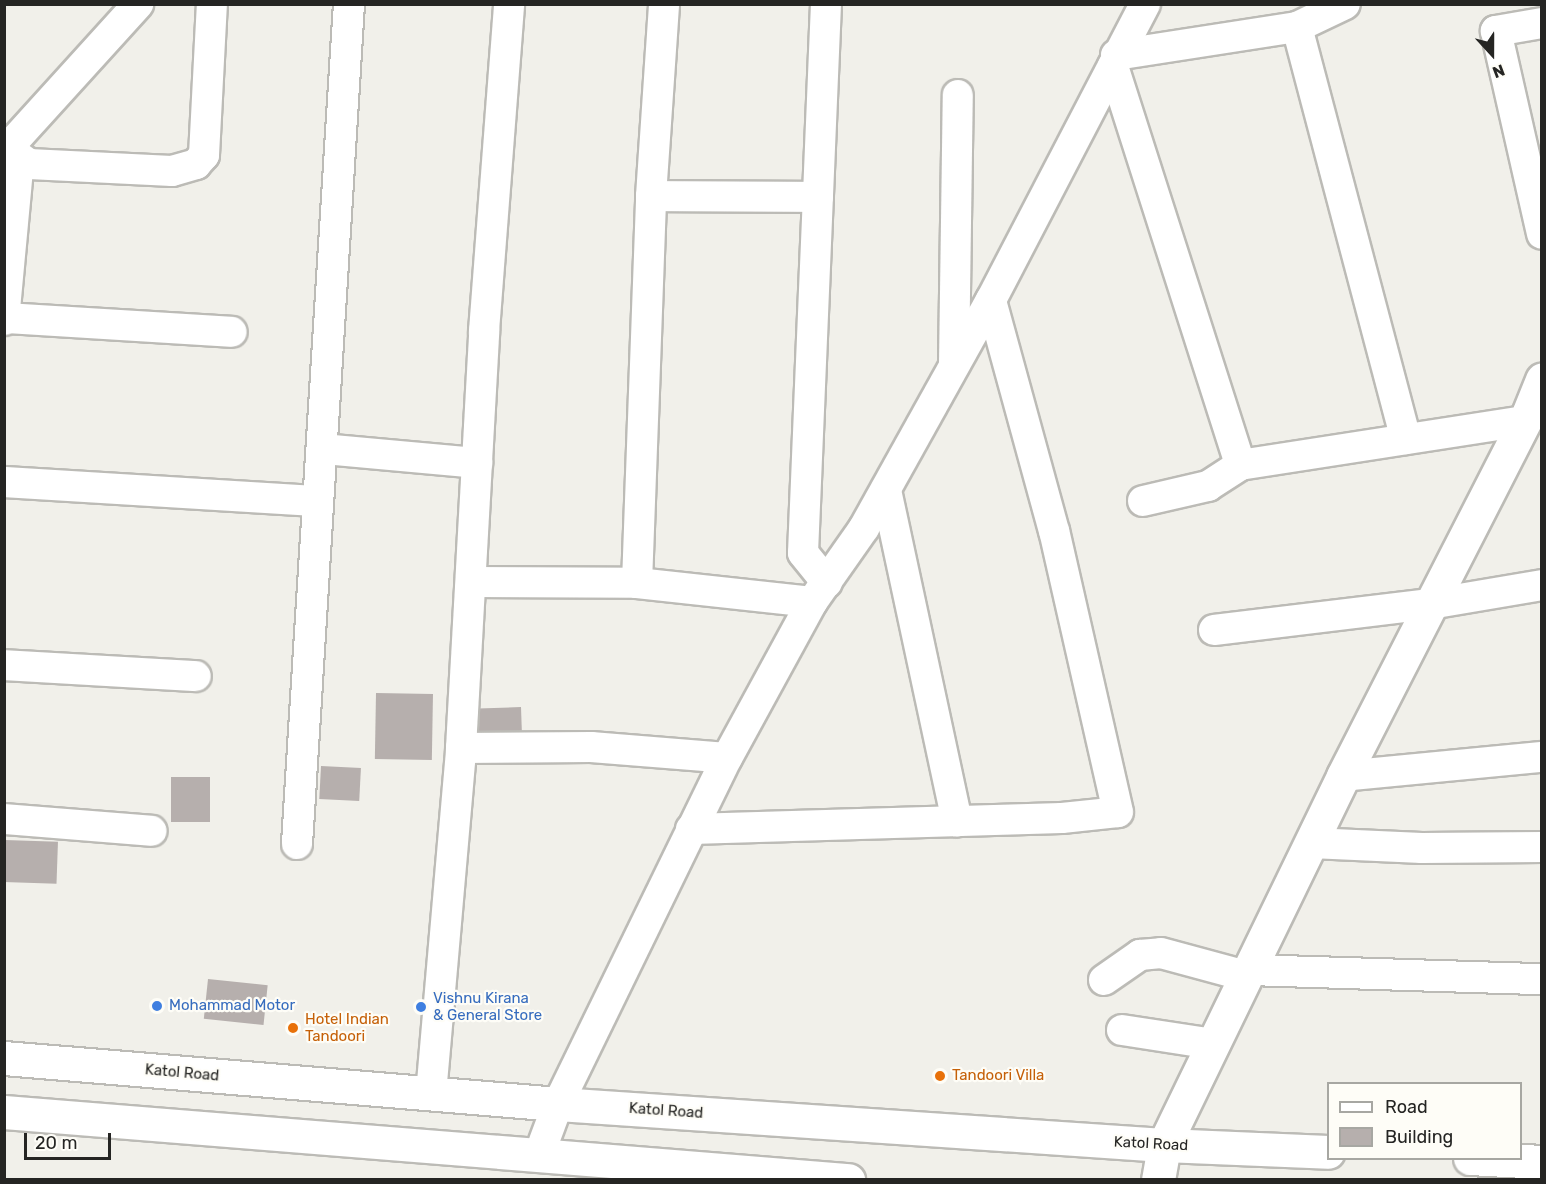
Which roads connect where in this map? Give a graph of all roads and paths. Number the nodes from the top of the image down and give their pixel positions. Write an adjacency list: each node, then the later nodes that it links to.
1 (138, 4): 13 (street)
2 (213, 4): 13 (street)
3 (349, 4): 24 (street)
4 (509, 4): 25 (street)
5 (664, 4): 14 (street)
6 (826, 4): 15 (street)
7 (1145, 4): 11 (street)
8 (1345, 4): 10 (street)
9 (1542, 22): 16 (street)
10 (1298, 27): 11 (street); 23 (street)
11 (1115, 61): 17 (street); 26 (street)
12 (958, 95): 20 (street)
13 (9, 151): 18 (street)
14 (651, 196): 15 (street); 32 (street)
15 (818, 197): 34 (street)
16 (1542, 234)
17 (991, 300): 20 (street); 44 (street)
18 (5, 319): 19 (street)
19 (232, 332)
20 (953, 368): 28 (street)
21 (1542, 380): 22 (main road)
22 (1532, 415): 23 (street); 35 (main road)
23 (1406, 439): 26 (street)
24 (323, 449): 25 (street); 29 (street)
25 (477, 463): 31 (street)
26 (1240, 465): 30 (street)
27 (4, 482): 29 (street)
28 (886, 490): 34 (street); 44 (street)
29 (316, 501): 48 (street)
30 (1143, 501)
31 (471, 582): 32 (street); 39 (street)
32 (638, 584): 34 (street)
33 (1542, 585): 35 (street)
34 (819, 592): 41 (street)
35 (1430, 604): 36 (street); 42 (main road)
36 (1214, 630)
37 (4, 665): 38 (street)
38 (196, 676)
39 (461, 748): 41 (street); 56 (street)
40 (1542, 757): 42 (street)
41 (727, 759): 45 (street)
42 (1343, 776): 47 (main road)
43 (4, 819): 46 (street)
44 (957, 821): 45 (street)
45 (692, 830): 57 (street)
46 (152, 831)
47 (1311, 843): 49 (street); 50 (main road)
48 (297, 844)
49 (1542, 847)
50 (1244, 974): 51 (street); 52 (street); 54 (main road)
51 (1542, 979)
52 (1104, 980)
53 (1122, 1030): 54 (street)
54 (1209, 1044): 59 (main road)
55 (4, 1058): 56 (main road, Katol Road)
56 (431, 1094): 57 (main road, Katol Road)
57 (558, 1104): 59 (main road, Katol Road); 61 (street)
58 (4, 1112): 61 (main road)
59 (1164, 1145): 60 (main road, Katol Road); 65 (main road)
60 (1327, 1152)
61 (539, 1155): 64 (main road)
62 (1506, 1160): 63 (main road)
63 (1542, 1162)
64 (848, 1179)
65 (1158, 1179)

